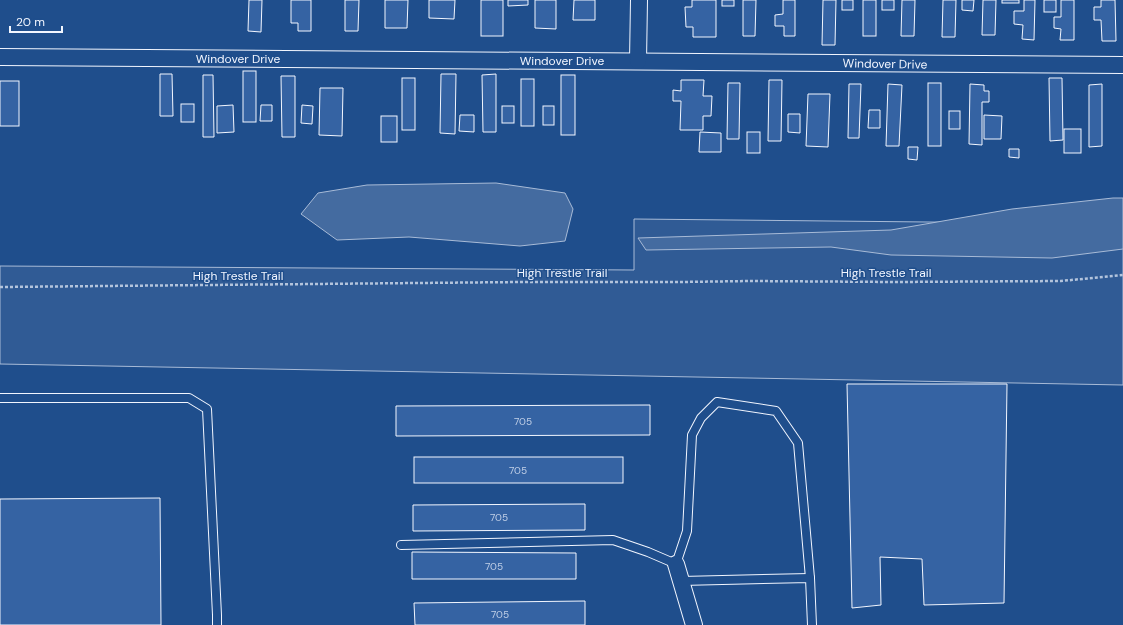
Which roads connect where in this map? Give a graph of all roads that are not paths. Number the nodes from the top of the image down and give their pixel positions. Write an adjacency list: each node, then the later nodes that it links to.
1 (639, 0): 3 (street)
2 (0, 57): 3 (street, Windover Drive)
3 (638, 61): 4 (street, Windover Drive)
4 (1123, 65)
5 (0, 398): 10 (lane)
6 (401, 545): 7 (lane)
7 (676, 564): 8 (lane); 9 (street)
8 (810, 578): 9 (lane); 12 (lane)
9 (681, 581): 11 (street)
10 (217, 625)
11 (694, 625)
12 (812, 625)

